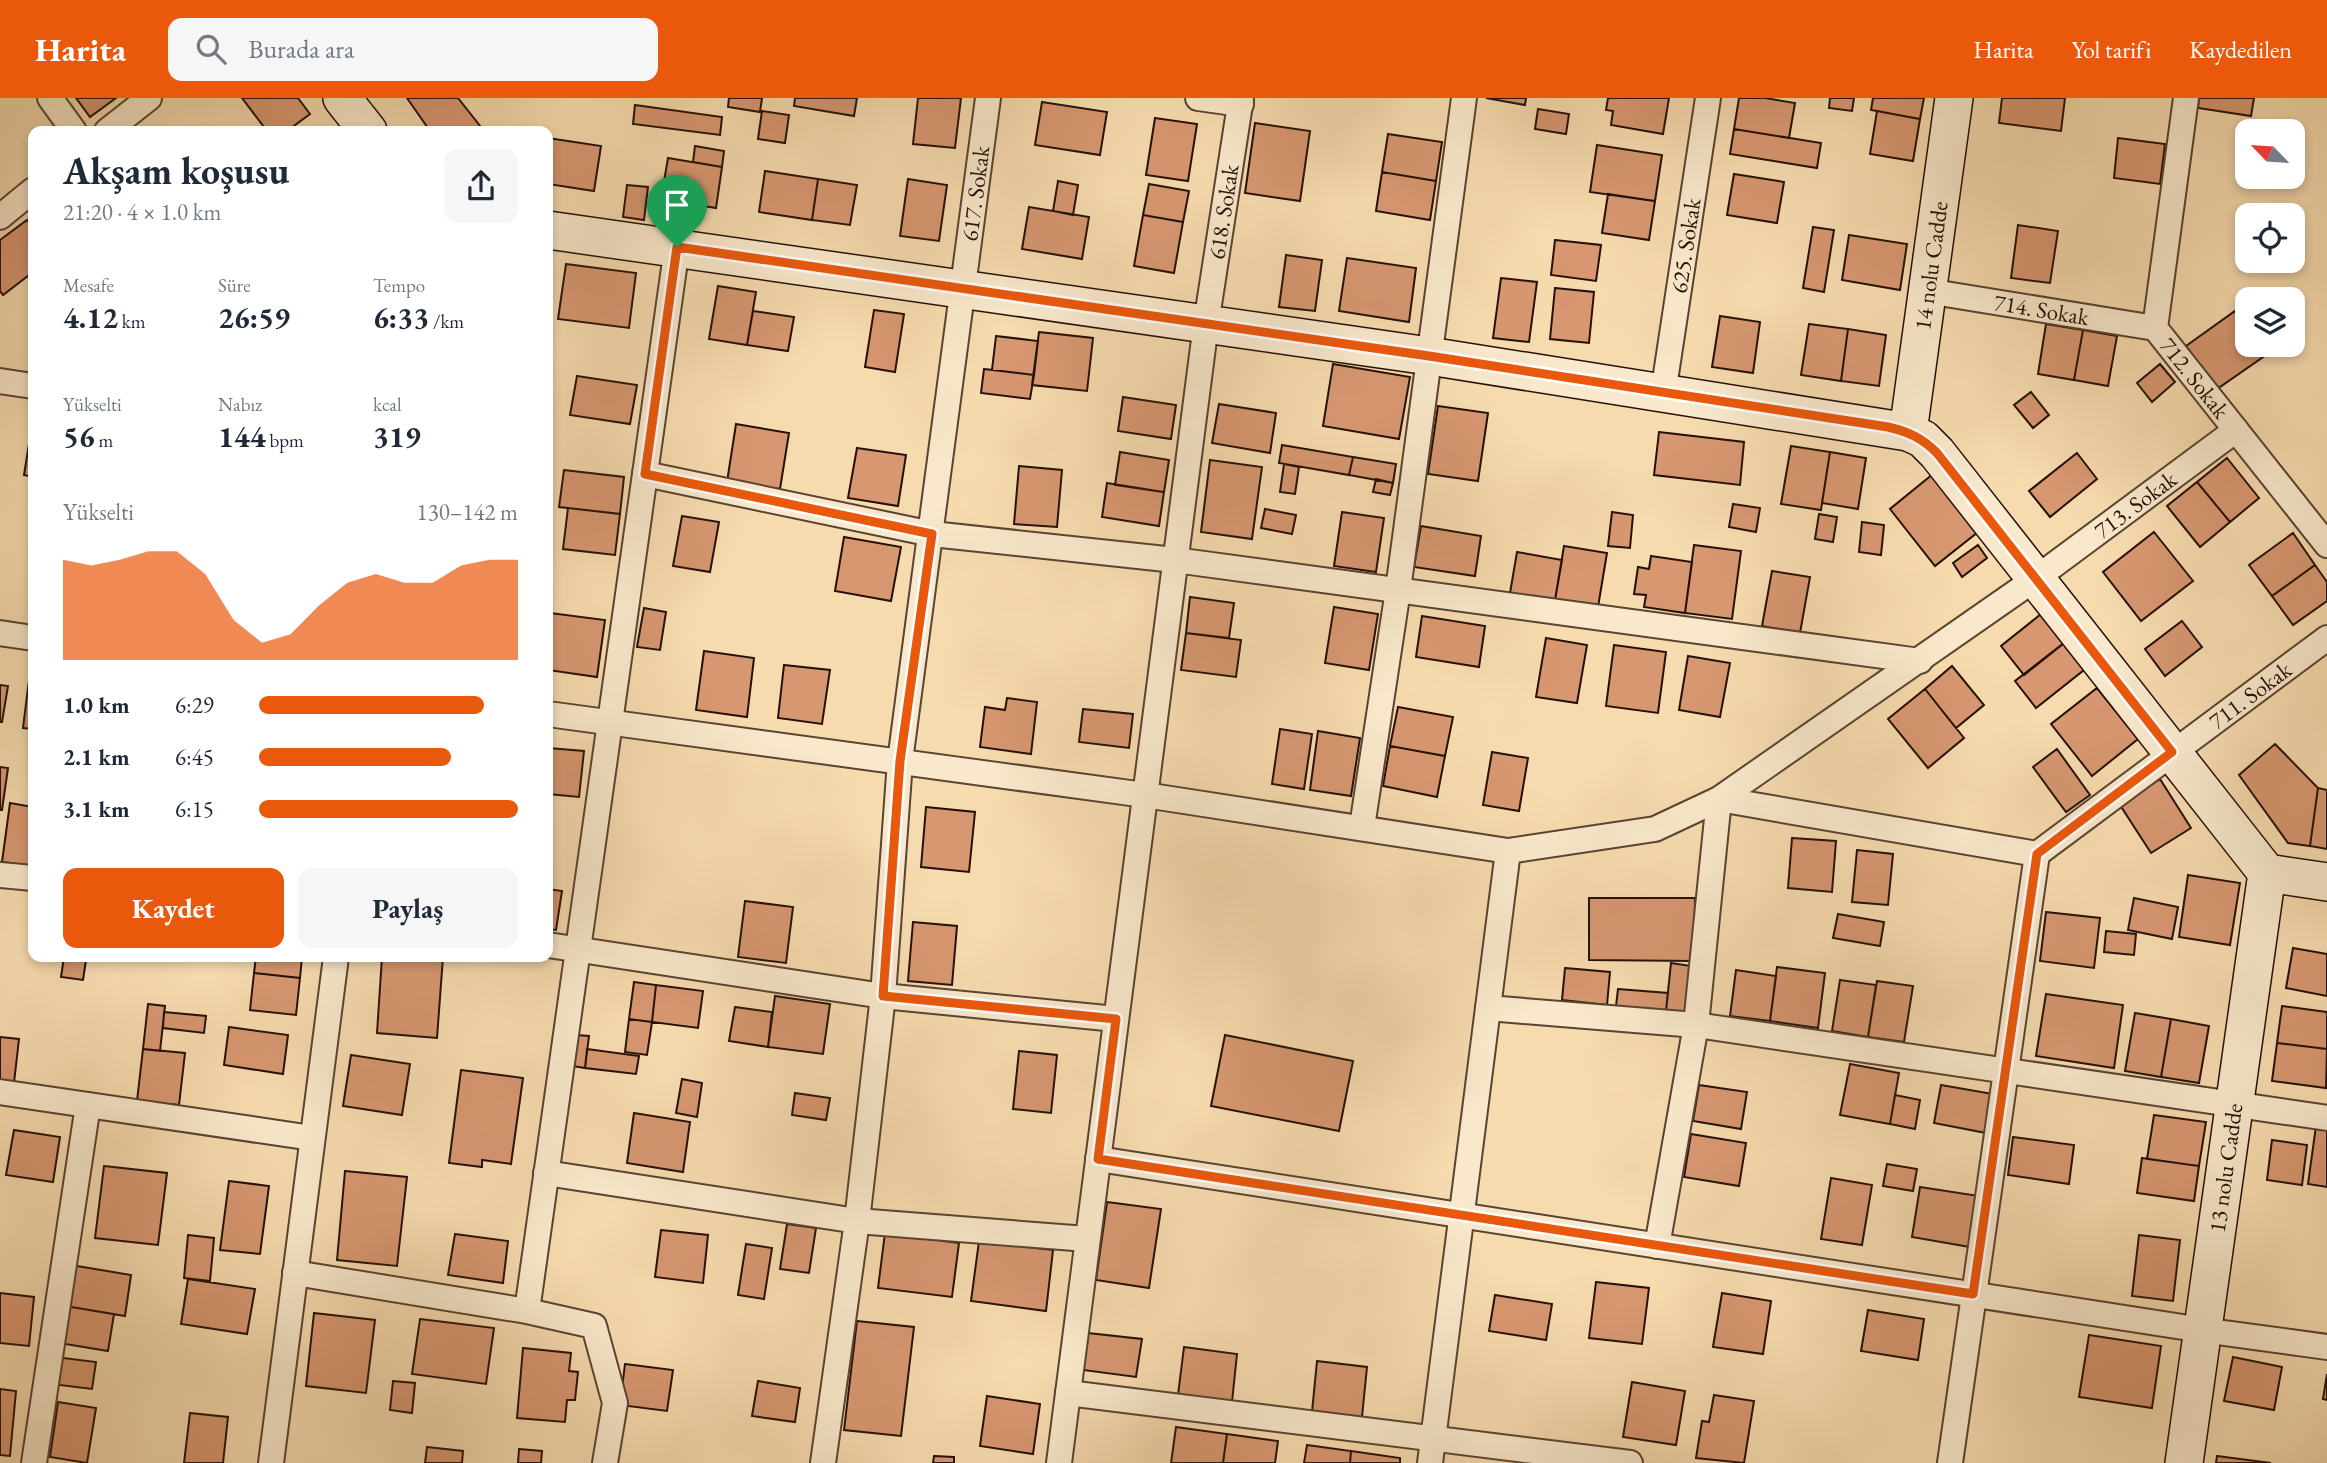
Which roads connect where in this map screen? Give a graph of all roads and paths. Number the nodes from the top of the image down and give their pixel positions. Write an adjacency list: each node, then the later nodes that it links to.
1 (50, 98): 11 (street)
2 (149, 98): 12 (street)
3 (342, 98): 13 (street)
4 (988, 98): 18 (street, 617. Sokak)
5 (1198, 98): 10 (street)
6 (1464, 98): 22 (street)
7 (1708, 98): 25 (street, 625. Sokak)
8 (1954, 98): 19 (street, 14 nolu Cadde)
9 (2186, 98): 21 (street, 712. Sokak)
10 (1241, 101): 20 (street, 618. Sokak)
11 (70, 126)
12 (113, 126)
13 (364, 126)
14 (28, 194): 15 (street)
15 (0, 217)
16 (553, 231): 17 (street)
17 (677, 247): 18 (street); 28 (street)
18 (962, 289): 20 (street); 29 (street, 617. Sokak)
19 (1927, 291): 21 (street, 714. Sokak); 27 (street, 14 nolu Cadde)
20 (1206, 324): 22 (street); 31 (street, 618. Sokak)
21 (2155, 328): 26 (street, 712. Sokak)
22 (1429, 356): 25 (street); 33 (street)
23 (0, 381): 24 (street)
24 (28, 385)
25 (1663, 394): 27 (street)
26 (2236, 430): 30 (street, 712. Sokak); 32 (street, 713. Sokak)
27 (1908, 432): 32 (street)
28 (645, 474): 29 (street); 39 (street)
29 (932, 534): 31 (street); 41 (street, 617. Sokak)
30 (2327, 545)
31 (1175, 560): 33 (street); 42 (street, 618. Sokak)
32 (2035, 579): 37 (street, 713. Sokak); 40 (street)
33 (1398, 590): 37 (street); 44 (street)
34 (0, 633): 35 (street)
35 (28, 637)
36 (2325, 641): 40 (street, 711. Sokak)
37 (1920, 661): 43 (street, 713. Sokak)
38 (553, 715): 39 (street, 713. Sokak)
39 (610, 723): 41 (street, 713. Sokak); 52 (street)
40 (2172, 752): 46 (street, 711. Sokak); 47 (street)
41 (900, 761): 42 (street, 713. Sokak); 54 (street, 617. Sokak)
42 (1145, 795): 44 (street, 713. Sokak); 56 (street, 618. Sokak)
43 (1719, 799): 45 (street, 713. Sokak); 46 (street); 57 (street)
44 (1363, 827): 45 (street, 713. Sokak)
45 (1508, 851): 55 (street)
46 (2037, 854): 58 (street)
47 (2267, 873): 50 (street); 61 (street, 13 nolu Cadde)
48 (0, 875): 49 (street)
49 (28, 878)
50 (2327, 882)
51 (553, 946): 52 (street)
52 (578, 951): 54 (street); 65 (street)
53 (335, 962): 63 (street)
54 (883, 996): 56 (street); 67 (street, 617. Sokak)
55 (1488, 1008): 57 (street); 66 (street)
56 (1116, 1019): 64 (street, 618. Sokak)
57 (1696, 1025): 58 (street); 69 (street)
58 (2006, 1072): 61 (street); 71 (street)
59 (0, 1092): 60 (street)
60 (88, 1105): 63 (street); 77 (street)
61 (2234, 1105): 62 (street); 73 (street, 13 nolu Cadde)
62 (2327, 1118)
63 (313, 1138): 70 (street)
64 (1098, 1159): 66 (street); 68 (street, 618. Sokak)
65 (546, 1173): 67 (street); 72 (street)
66 (1462, 1215): 69 (street); 76 (street)
67 (857, 1221): 68 (street); 80 (street, 617. Sokak)
68 (1087, 1239): 75 (street, 618. Sokak)
69 (1657, 1246): 71 (street)
70 (295, 1273): 72 (street); 78 (street)
71 (1973, 1294): 73 (street); 83 (street)
72 (527, 1311): 79 (street)
73 (2202, 1330): 74 (street); 84 (street, 13 nolu Cadde)
74 (2327, 1347)
75 (1068, 1393): 76 (street); 81 (street, 618. Sokak)
76 (1432, 1451): 82 (street)
77 (34, 1463)
78 (271, 1463)
79 (605, 1463)
80 (823, 1463)
81 (1059, 1463)
82 (1630, 1463)
83 (1950, 1463)
84 (2184, 1463)

